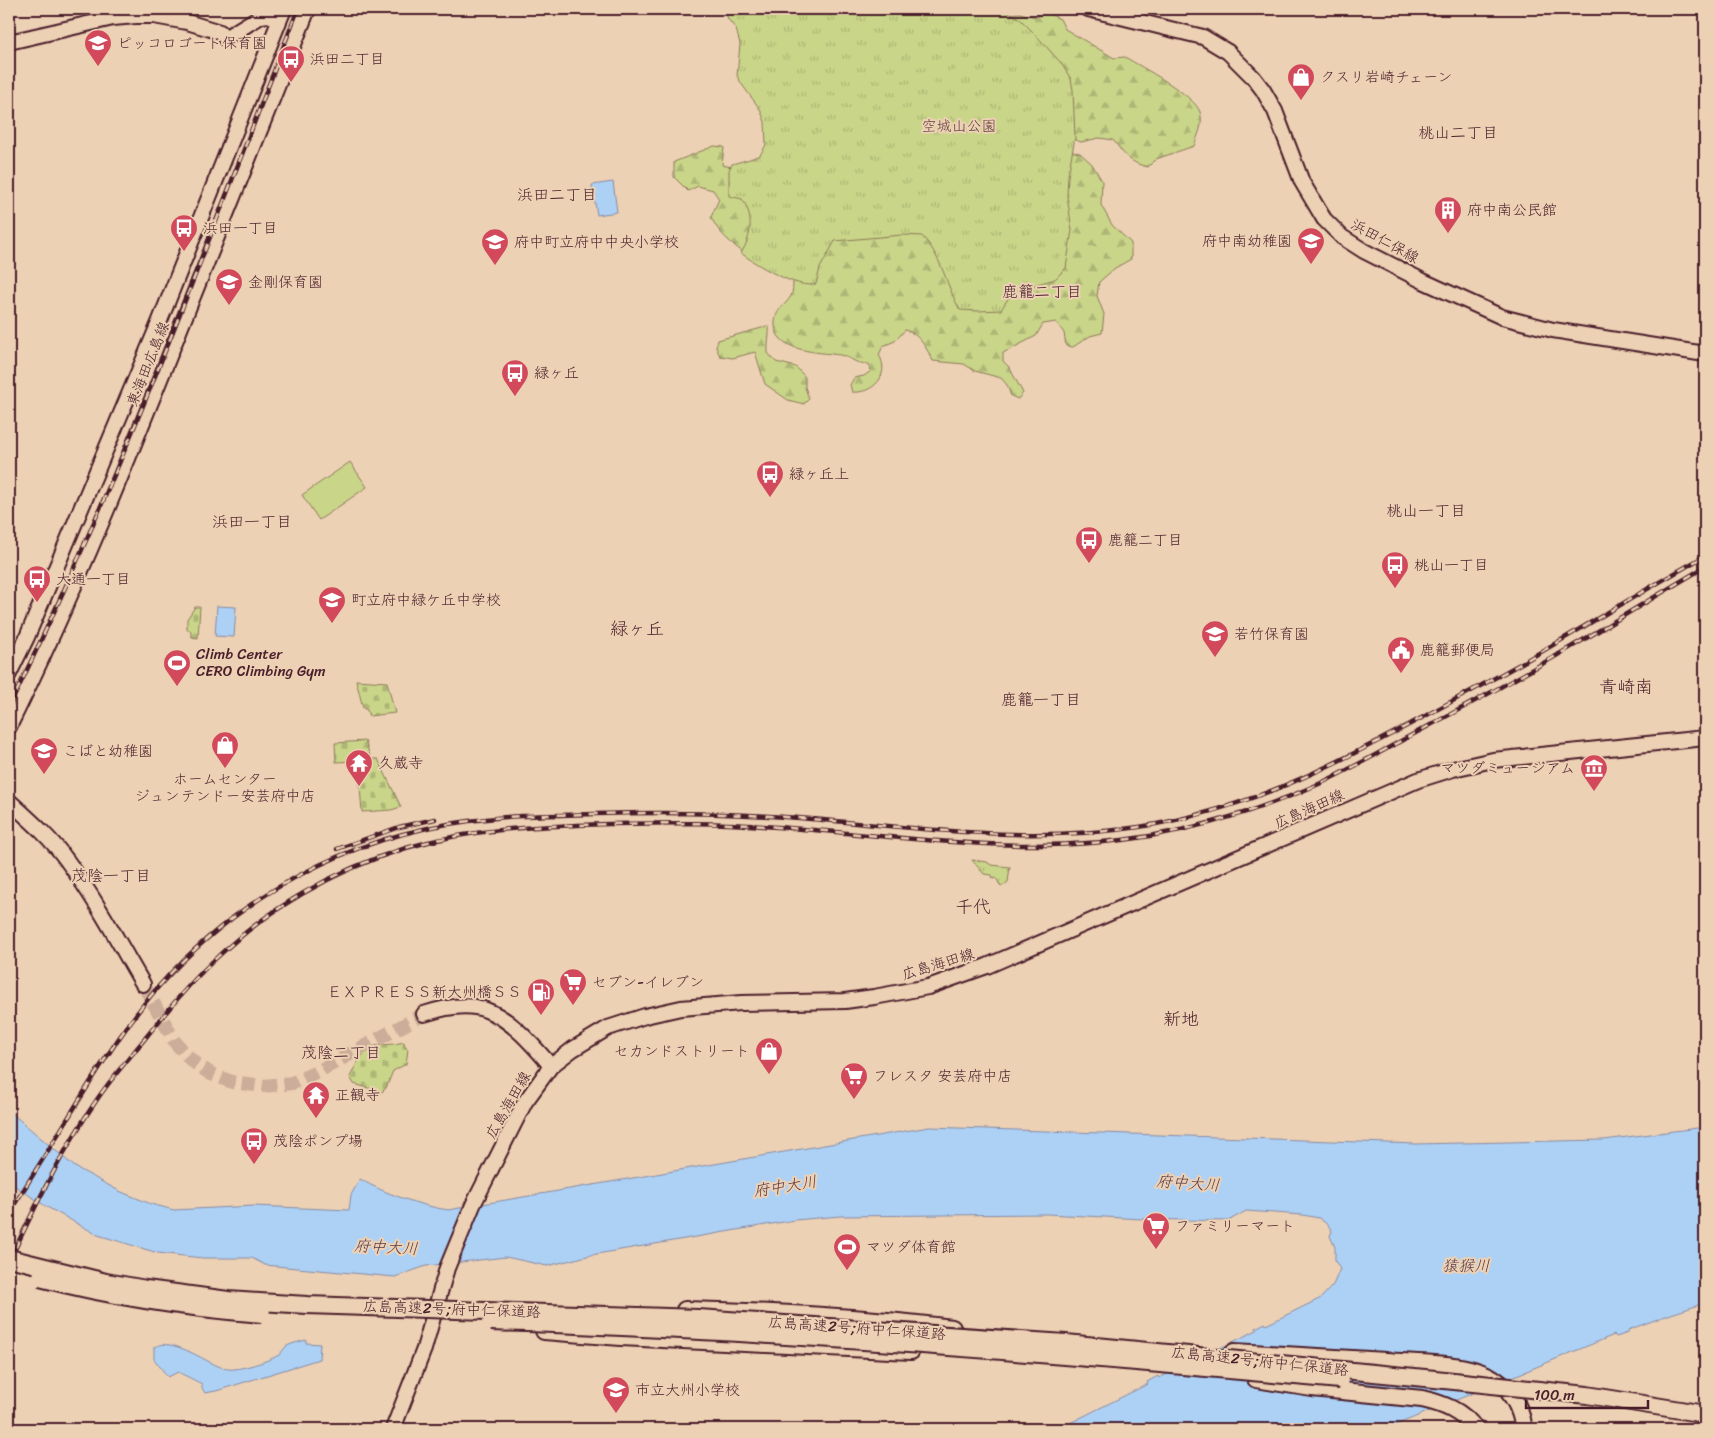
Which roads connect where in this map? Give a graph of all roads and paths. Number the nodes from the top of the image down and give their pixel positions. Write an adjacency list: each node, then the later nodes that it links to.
1 (308, 9): 7 (main road, 東海田広島線)
2 (1088, 9): 5 (main road, 浜田仁保線)
3 (282, 14): 4 (main road); 6 (main road, 東海田広島線)
4 (9, 42)
5 (1705, 354)
6 (9, 674)
7 (9, 728)
8 (1705, 738): 12 (main road, 広島海田線)
9 (9, 801): 10 (main road)
10 (143, 984)
11 (424, 1014): 12 (main road)
12 (551, 1066): 20 (main road, 広島海田線)
13 (9, 1258): 17 (highway, 広島高速2号;府中仁保道路, bridge)
14 (9, 1269): 17 (highway, 広島高速2号;府中仁保道路, bridge)
15 (493, 1304): 17 (highway, bridge)
16 (502, 1329): 17 (highway, bridge)
17 (1066, 1349): 18 (highway, 広島高速2号;府中仁保道路, bridge)
18 (1122, 1354): 19 (highway, 広島高速2号;府中仁保道路, bridge); 21 (highway, bridge); 22 (highway, bridge)
19 (1705, 1415)
20 (393, 1429)
21 (1475, 1429)
22 (1524, 1429)

